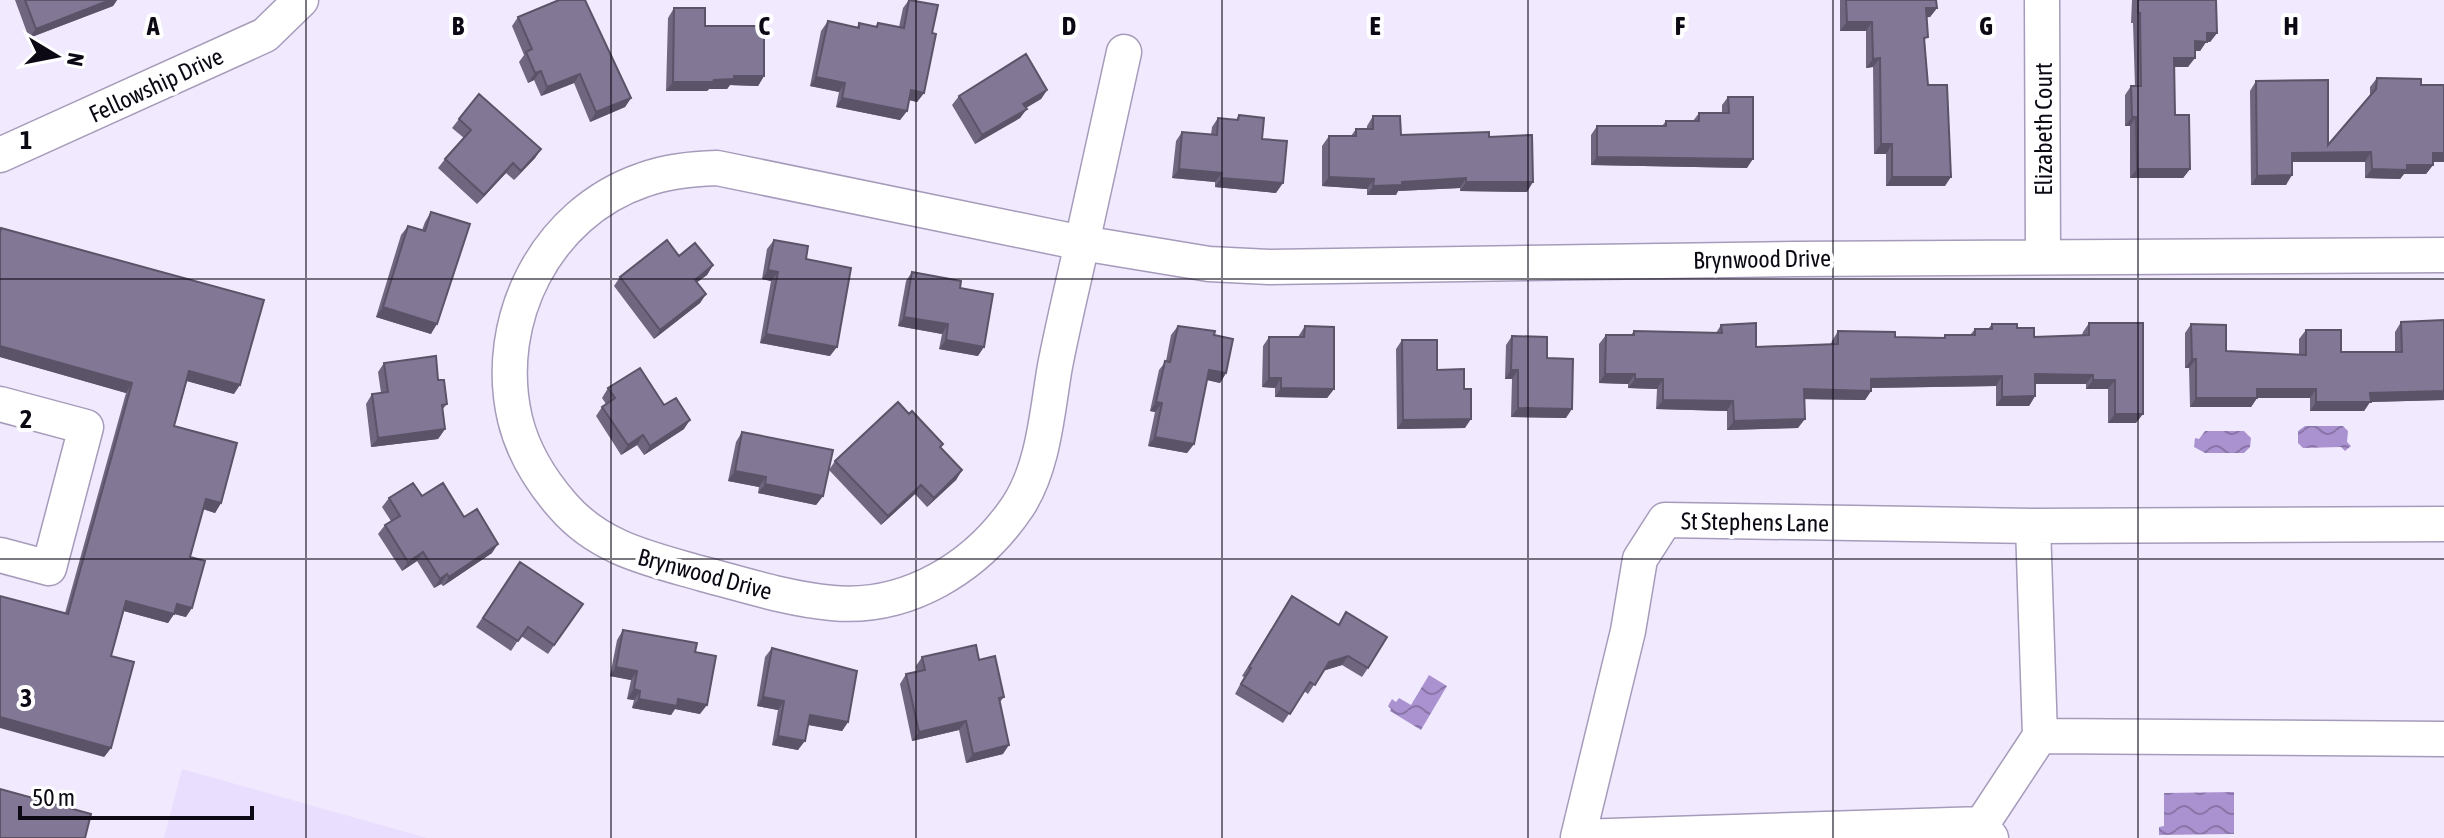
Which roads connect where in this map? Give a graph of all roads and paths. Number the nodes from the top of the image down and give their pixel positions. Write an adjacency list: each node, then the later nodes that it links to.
1 (301, 0): 4 (street, Fellowship Drive)
2 (2042, 0): 7 (street, Elizabeth Court)
3 (1124, 52): 5 (street, Brynwood Drive)
4 (0, 155)
5 (1082, 243): 5 (street, Brynwood Drive); 7 (street, Brynwood Drive)
6 (2444, 255): 7 (street, Brynwood Drive)
7 (2043, 257)
8 (0, 404): 11 (street)
9 (2444, 524): 10 (street, St Stephens Lane)
10 (2033, 526): 12 (street); 15 (street, St Stephens Lane)
11 (0, 555)
12 (2040, 736): 13 (street); 14 (street, St Stephens Lane)
13 (2444, 739)
14 (1986, 831): 15 (street, St Stephens Lane)
15 (1578, 837)

